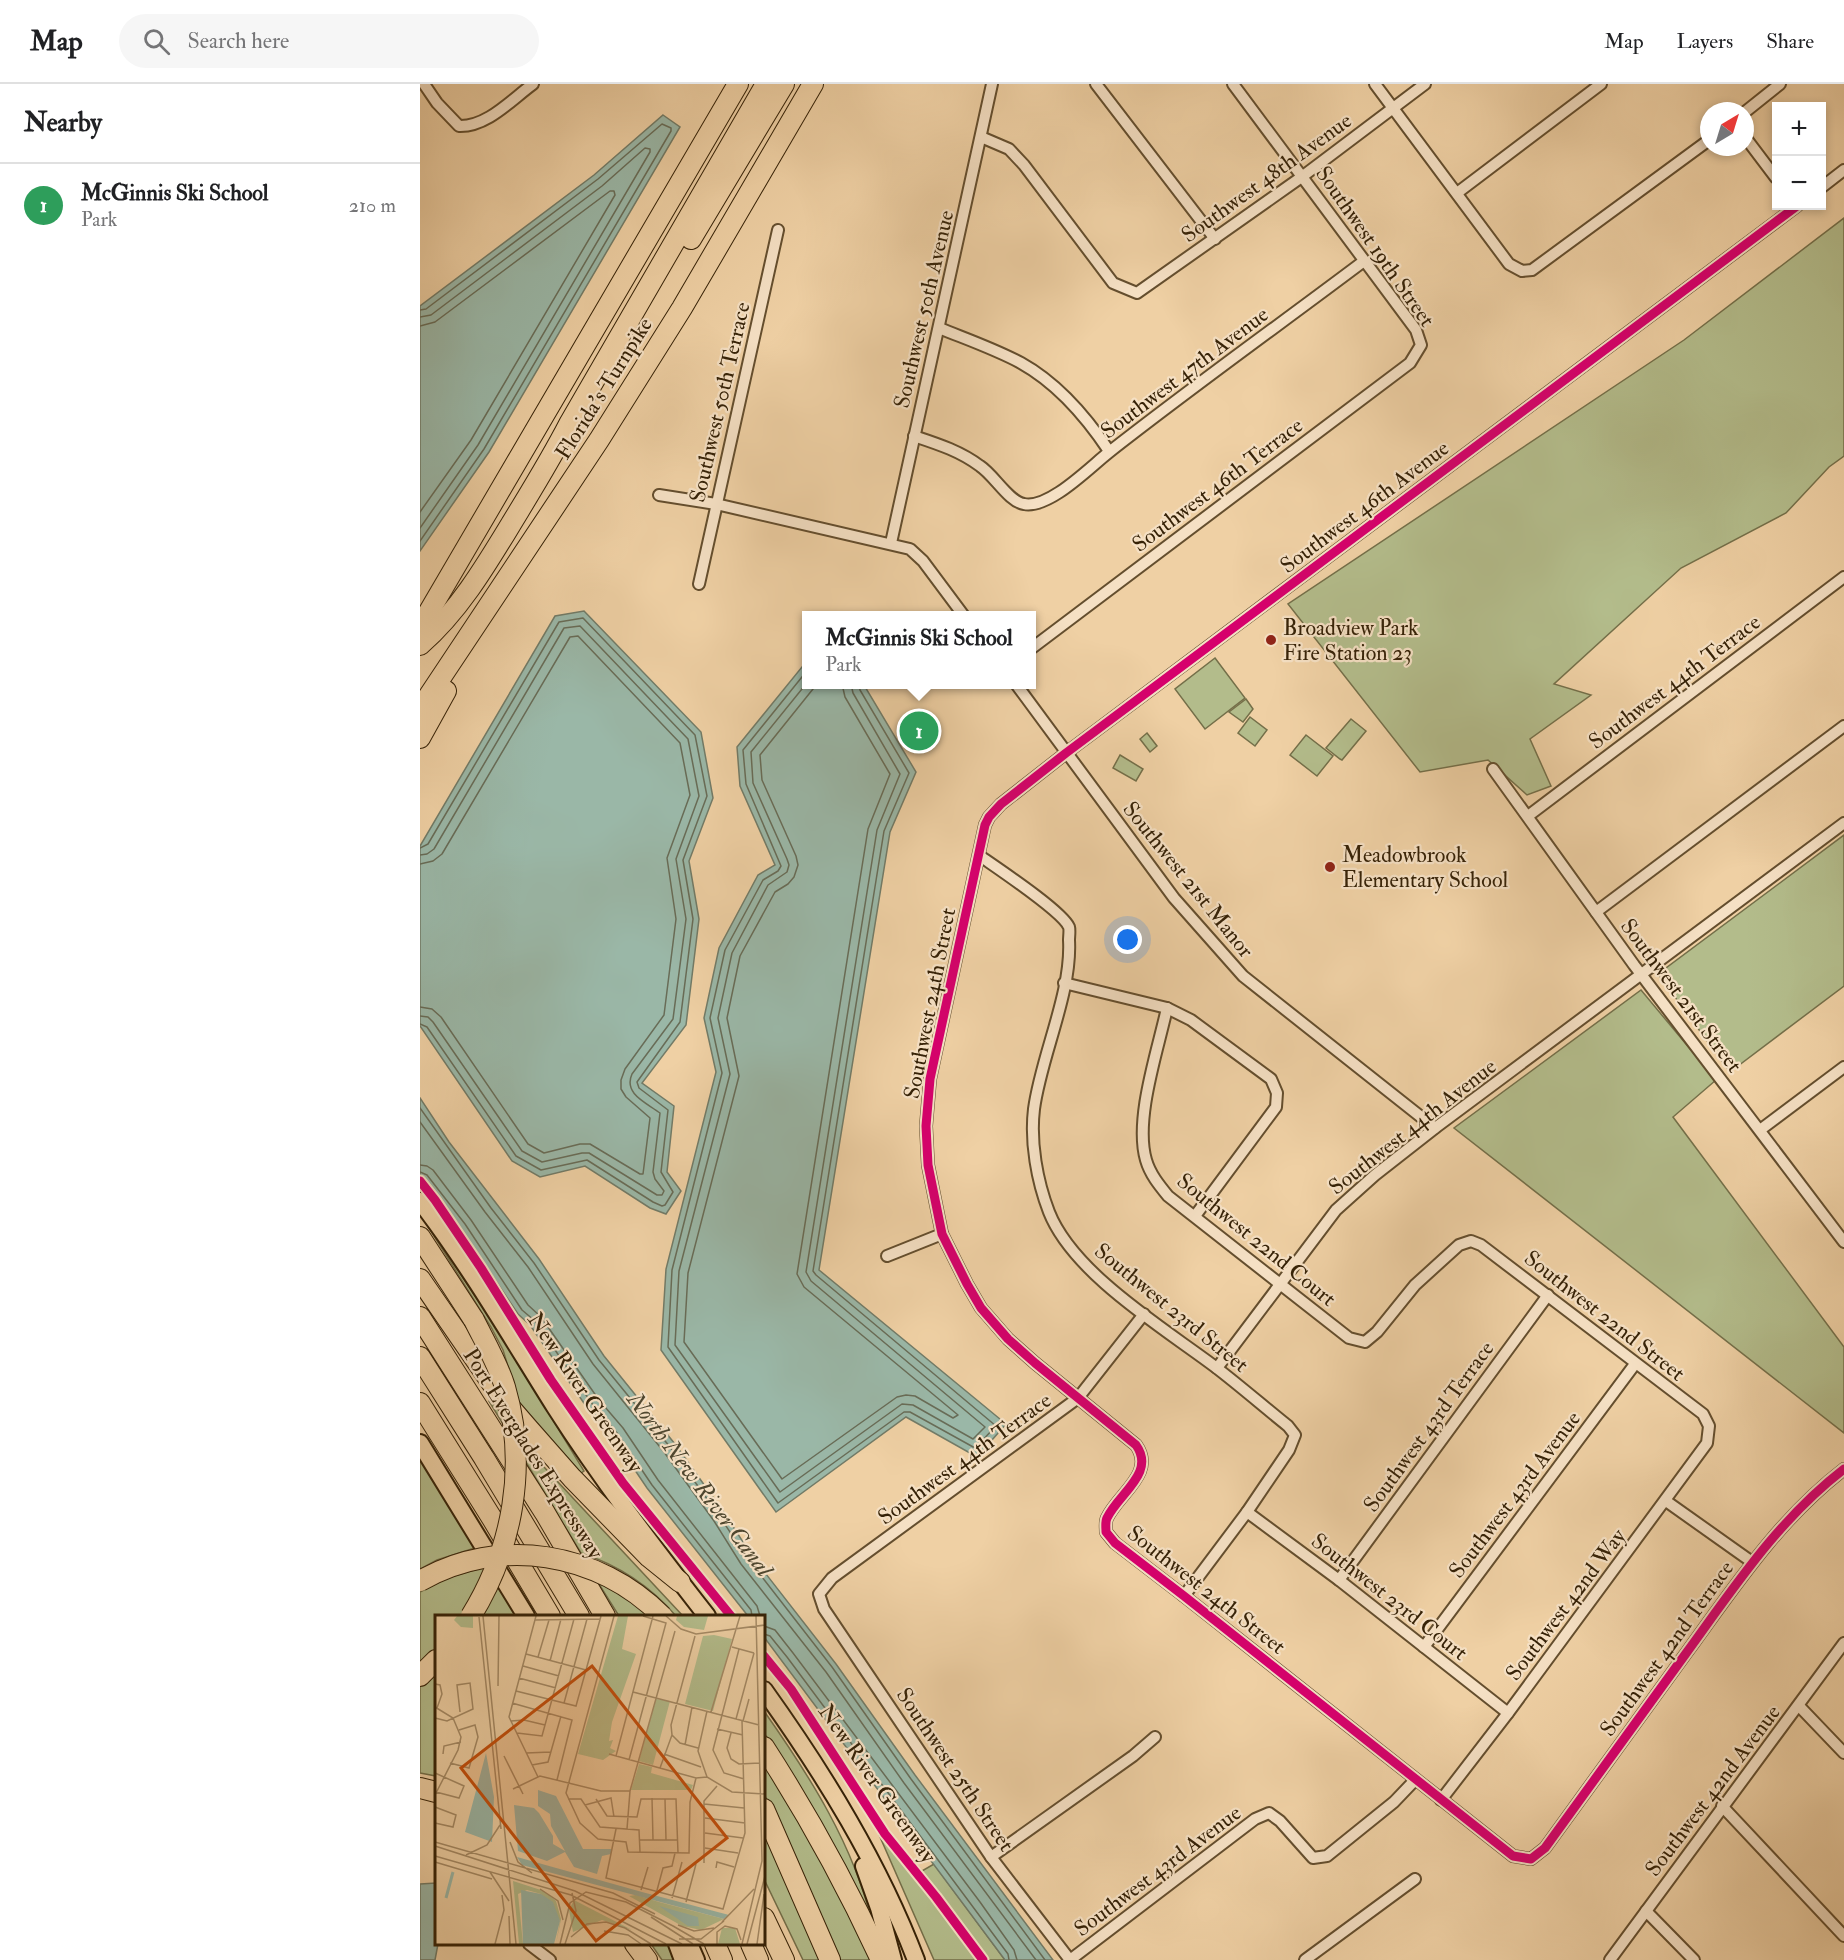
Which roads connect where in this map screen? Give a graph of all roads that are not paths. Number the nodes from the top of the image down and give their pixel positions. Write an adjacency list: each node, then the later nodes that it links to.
1 (424, 84): 2 (street)
2 (533, 84)
3 (738, 84): 40 (highway, Florida's Turnpike)
4 (766, 84): 32 (highway)
5 (784, 84): 32 (highway)
6 (813, 84): 37 (highway, Florida's Turnpike)
7 (992, 84): 16 (street, Southwest 50th Avenue)
8 (1096, 84): 26 (street)
9 (1233, 84): 21 (street, Southwest 19th Street)
10 (1375, 84): 15 (street)
11 (1425, 84): 15 (street, Southwest 48th Avenue)
12 (1601, 84): 23 (street)
13 (1779, 84): 14 (street)
14 (1754, 105)
15 (1392, 108): 21 (street, Southwest 48th Avenue); 23 (street)
16 (981, 137): 26 (street, Southwest 48th Avenue); 28 (street, Southwest 50th Avenue)
17 (1700, 147): 23 (street)
18 (1754, 149): 20 (street)
19 (1844, 170): 22 (street)
20 (1772, 173)
21 (1303, 176): 26 (street, Southwest 48th Avenue); 27 (street, Southwest 19th Street)
22 (1826, 183)
23 (1457, 193)
24 (1792, 210): 47 (street, Southwest 46th Avenue)
25 (778, 230): 34 (street, Southwest 50th Terrace)
26 (1215, 239)
27 (1364, 261): 29 (street, Southwest 19th Street); 31 (street, Southwest 47th Avenue)
28 (939, 328): 30 (street, Southwest 50th Avenue); 31 (street)
29 (1421, 345): 42 (street, Southwest 46th Terrace)
30 (914, 436): 31 (street, Southwest 47th Avenue); 35 (street, Southwest 50th Avenue)
31 (1109, 451)
32 (554, 453): 41 (highway)
33 (659, 495): 34 (street)
34 (716, 504): 35 (street); 38 (street, Southwest 50th Terrace)
35 (891, 543): 39 (street)
36 (1844, 577): 49 (street, Southwest 44th Terrace)
37 (505, 584): 44 (highway, Florida's Turnpike); 46 (highway)
38 (699, 584)
39 (961, 611)
40 (420, 627)
41 (420, 645)
42 (1036, 645)
43 (1020, 689): 47 (street)
44 (420, 709)
45 (1844, 726): 52 (street)
46 (420, 738)
47 (1066, 753): 51 (street, Southwest 46th Avenue); 57 (street, Southwest 21st Manor)
48 (1493, 769): 49 (street, Southwest 21st Street)
49 (1528, 816): 52 (street, Southwest 21st Street)
50 (1844, 823): 53 (street, Southwest 44th Avenue)
51 (980, 856): 54 (street); 61 (street, Southwest 24th Street)
52 (1596, 912): 53 (street, Southwest 21st Street)
53 (1642, 974): 57 (street, Southwest 44th Avenue); 58 (street, Southwest 21st Street)
54 (1064, 983): 55 (street); 68 (street, Southwest 23rd Street)
55 (1167, 1008): 60 (street, Southwest 22nd Court); 60 (street)
56 (1844, 1067): 58 (street)
57 (1435, 1128): 66 (street, Southwest 44th Avenue)
58 (1760, 1130): 63 (street, Southwest 21st Street)
59 (420, 1201): 84 (main road)
60 (1195, 1216): 66 (street, Southwest 22nd Court)
61 (942, 1234): 64 (street); 74 (street, Southwest 24th Street)
62 (420, 1237): 87 (highway, bridge)
63 (1844, 1242)
64 (887, 1256)
65 (420, 1279): 84 (highway)
66 (1280, 1282): 70 (street, Southwest 22nd Court); 73 (street, Southwest 44th Avenue)
67 (1548, 1295): 70 (street, Southwest 22nd Street); 72 (street, Southwest 22nd Street); 82 (street, Southwest 43rd Terrace)
68 (1144, 1314): 73 (street, Southwest 23rd Street); 74 (street, Southwest 44th Terrace)
69 (420, 1317): 91 (highway, Port Everglades Expressway)
70 (1365, 1342)
71 (420, 1357): 90 (highway)
72 (1635, 1364): 76 (street, Southwest 22nd Street); 95 (street, Southwest 43rd Avenue)
73 (1217, 1368): 80 (street, Southwest 23rd Street)
74 (1078, 1398): 85 (street, Southwest 44th Terrace); 86 (street, Southwest 24th Street)
75 (420, 1403): 89 (highway)
76 (1709, 1426): 79 (street, Southwest 42nd Way)
77 (420, 1443): 88 (main road)
78 (1844, 1469): 81 (street, Southwest 42nd Terrace)
79 (1666, 1501): 81 (street); 100 (street, Southwest 42nd Way)
80 (1247, 1512): 82 (street, Southwest 23rd Court); 86 (street)
81 (1752, 1562): 112 (street, Southwest 42nd Terrace)
82 (1339, 1580): 95 (street, Southwest 23rd Court)
83 (420, 1581): 92 (highway, bridge)
84 (680, 1582): 93 (main road)
85 (819, 1594): 111 (street, Southwest 25th Street)
86 (1184, 1596): 105 (street, Southwest 24th Street)
87 (472, 1615)
88 (525, 1615)
89 (549, 1615)
90 (578, 1615)
91 (604, 1615)
92 (660, 1615)
93 (705, 1615)
94 (1844, 1643): 99 (street, Southwest 42nd Avenue)
95 (1424, 1647): 100 (street, Southwest 23rd Court)
96 (435, 1661): 97 (highway)
97 (420, 1676)
98 (765, 1691): 104 (main road)
99 (1799, 1706): 103 (street); 109 (street, Southwest 42nd Avenue)
100 (1508, 1713): 108 (street, Southwest 42nd Way)
101 (1155, 1737): 111 (street)
102 (765, 1749): 133 (highway)
103 (1844, 1753)
104 (817, 1767): 134 (main road); 135 (main road)
105 (1416, 1780): 108 (street, Southwest 24th Street); 136 (street, Southwest 43rd Avenue)
106 (420, 1788): 107 (highway)
107 (435, 1792)
108 (1441, 1800): 112 (street, Southwest 24th Street)
109 (1722, 1806): 114 (street, Southwest 42nd Avenue); 116 (street)
110 (765, 1811): 132 (highway)
111 (991, 1857): 136 (street, Southwest 25th Street)
112 (1531, 1859)
113 (1415, 1879): 137 (street)
114 (1646, 1911): 138 (street, Southwest 42nd Avenue); 139 (street)
115 (765, 1920): 131 (highway)
116 (1844, 1936)
117 (530, 1945): 124 (street)
118 (636, 1945): 125 (highway)
119 (677, 1945): 126 (main road)
120 (689, 1945): 127 (main road)
121 (715, 1945): 128 (highway)
122 (743, 1945): 129 (highway)
123 (751, 1945): 130 (highway)
124 (550, 1960)
125 (647, 1960)
126 (683, 1960)
127 (696, 1960)
128 (722, 1960)
129 (750, 1960)
130 (758, 1960)
131 (784, 1960)
132 (828, 1960)
133 (881, 1960)
134 (893, 1960)
135 (916, 1960)
136 (1070, 1960)
137 (1305, 1960)
138 (1610, 1960)
139 (1694, 1960)

